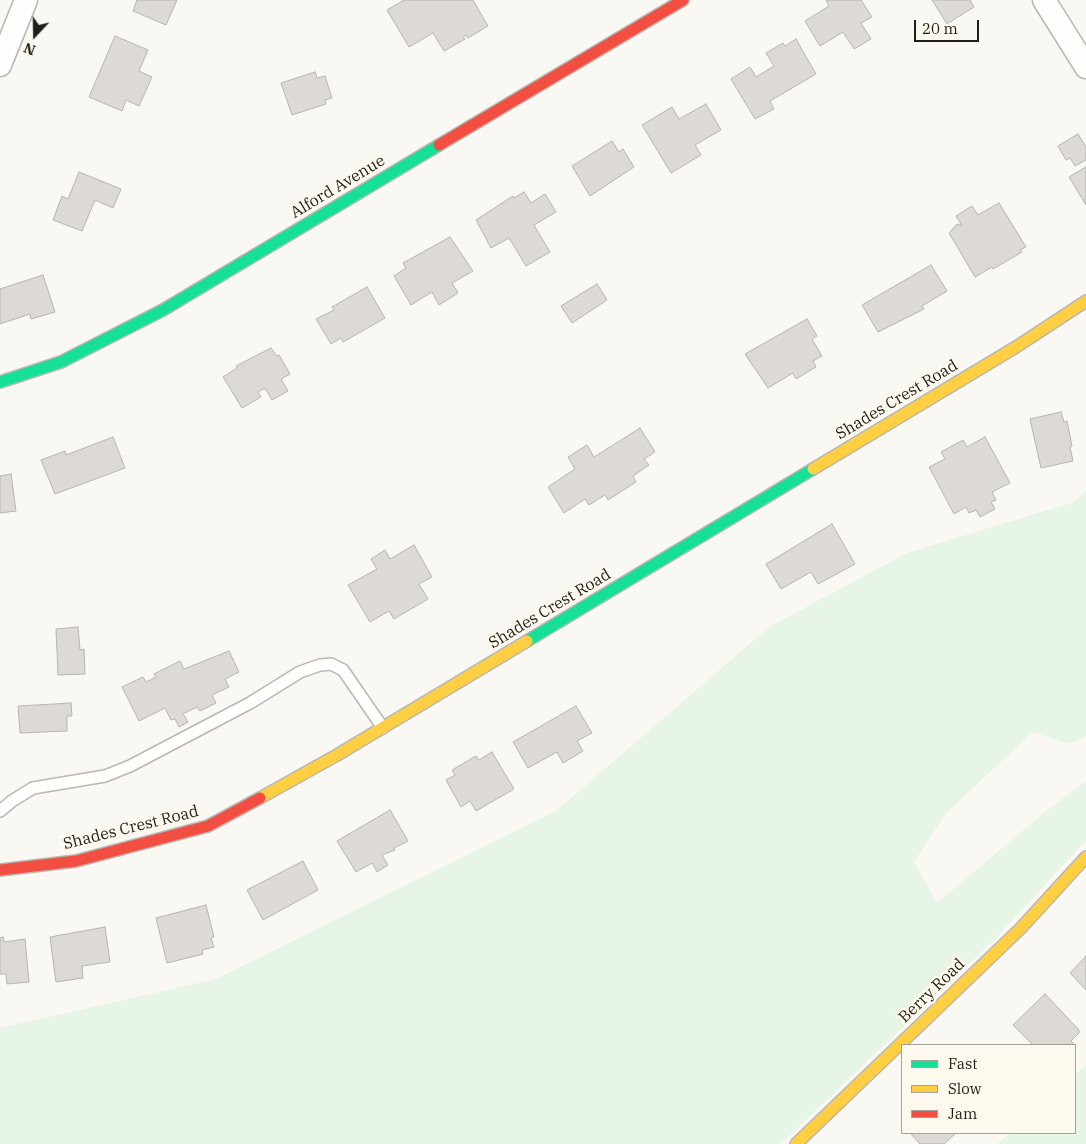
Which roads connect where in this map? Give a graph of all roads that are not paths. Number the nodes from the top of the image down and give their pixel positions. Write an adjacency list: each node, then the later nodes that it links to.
1 (26, 0): 4 (street)
2 (683, 0): 7 (street, Alford Avenue)
3 (1044, 0): 5 (street)
4 (0, 65)
5 (1086, 67)
6 (1086, 301): 8 (street, Shades Crest Road)
7 (0, 382)
8 (383, 728): 9 (lane); 11 (street, Shades Crest Road)
9 (0, 811)
10 (1086, 858): 12 (street, Berry Road)
11 (0, 870)
12 (796, 1144)

